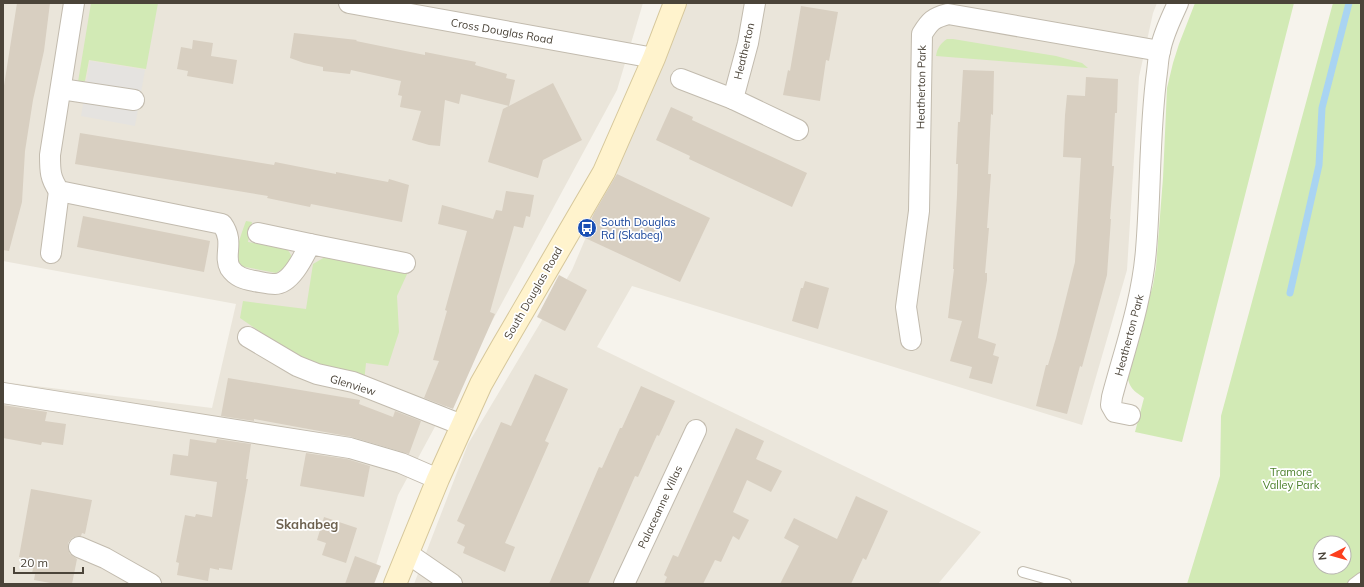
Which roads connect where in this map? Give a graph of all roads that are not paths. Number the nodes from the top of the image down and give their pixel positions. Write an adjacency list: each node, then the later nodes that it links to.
1 (74, 3): 9 (street)
2 (350, 3): 7 (street, Cross Douglas Road)
3 (675, 3): 7 (main road, South Douglas Road)
4 (754, 3): 10 (street, Heatherton)
5 (1178, 3): 6 (street, Heatherton Park)
6 (1160, 51): 19 (street, Heatherton Park); 21 (street, Heatherton Park)
7 (654, 58): 22 (main road, South Douglas Road)
8 (681, 79): 10 (street)
9 (61, 89): 11 (street); 13 (street)
10 (733, 99): 12 (street)
11 (134, 100)
12 (798, 130)
13 (60, 191): 15 (street); 16 (street)
14 (258, 233): 15 (street)
15 (310, 244): 17 (street)
16 (51, 253)
17 (405, 263)
18 (248, 337): 22 (street, Glenview)
19 (911, 340)
20 (3, 393): 24 (street)
21 (1130, 414)
22 (462, 425): 24 (main road, South Douglas Road)
23 (696, 430): 32 (street, Palaceanne Villas)
24 (438, 479): 26 (main road, South Douglas Road)
25 (79, 547): 29 (street)
26 (407, 554): 30 (main road, South Douglas Road); 31 (street)
27 (1023, 572): 33 (lane)
28 (1361, 578): 34 (lane)
29 (151, 584)
30 (395, 584)
31 (452, 584)
32 (624, 584)
33 (1066, 584)
34 (1353, 584)

